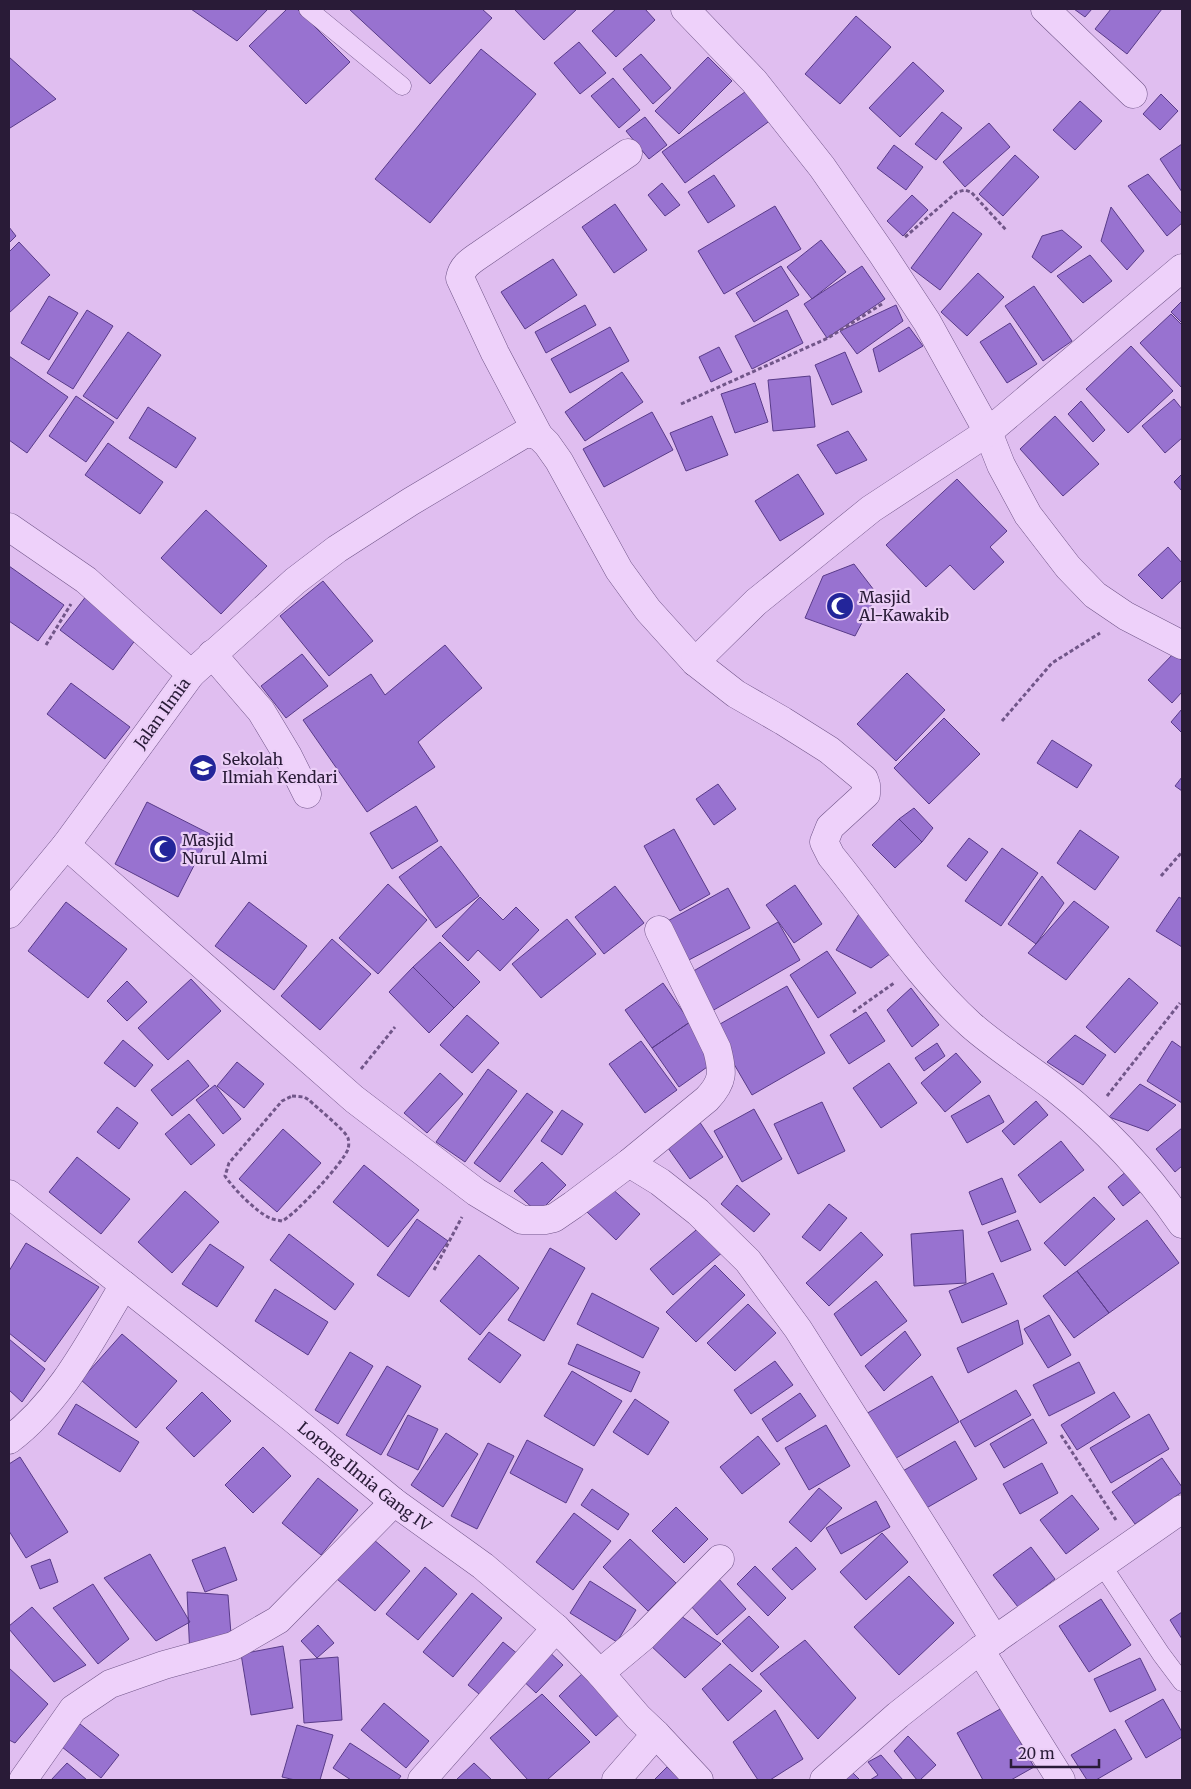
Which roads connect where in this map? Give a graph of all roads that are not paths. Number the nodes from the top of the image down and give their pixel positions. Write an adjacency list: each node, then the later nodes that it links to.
1 (308, 9): 4 (lane)
2 (685, 9): 8 (street)
3 (1046, 9): 5 (street)
4 (402, 86)
5 (1133, 94)
6 (628, 153): 9 (street)
7 (1182, 268): 8 (street)
8 (988, 432): 11 (street); 13 (street)
9 (539, 436): 12 (street); 13 (street)
10 (9, 527): 14 (street, Jalan Ilmia)
11 (1182, 645)
12 (212, 654): 14 (street); 15 (street)
13 (696, 662): 21 (street)
14 (191, 674): 16 (street, Jalan Ilmia)
15 (307, 794)
16 (66, 845): 17 (street, Jalan Ilmia); 19 (street)
17 (9, 914)
18 (659, 930): 19 (street)
19 (629, 1163): 29 (street)
20 (9, 1194): 22 (street, Lorong Ilmia Gang IV)
21 (1182, 1224)
22 (124, 1285): 23 (street); 24 (street, Lorong Ilmia Gang IV)
23 (9, 1440)
24 (394, 1502): 28 (street, Lorong Ilmia Gang IV); 33 (street)
25 (1182, 1509): 27 (street)
26 (720, 1559): 30 (street)
27 (1102, 1565): 29 (street); 31 (lane)
28 (556, 1628): 30 (street, Lorong Ilmia Gang IV); 34 (street)
29 (987, 1645): 37 (street); 38 (street)
30 (600, 1673): 32 (street, Lorong Ilmia Gang IV)
31 (1182, 1682)
32 (656, 1734): 35 (street); 36 (street, Lorong Ilmia Gang IV)
33 (23, 1780)
34 (422, 1780)
35 (616, 1780)
36 (699, 1780)
37 (824, 1780)
38 (1061, 1780)

